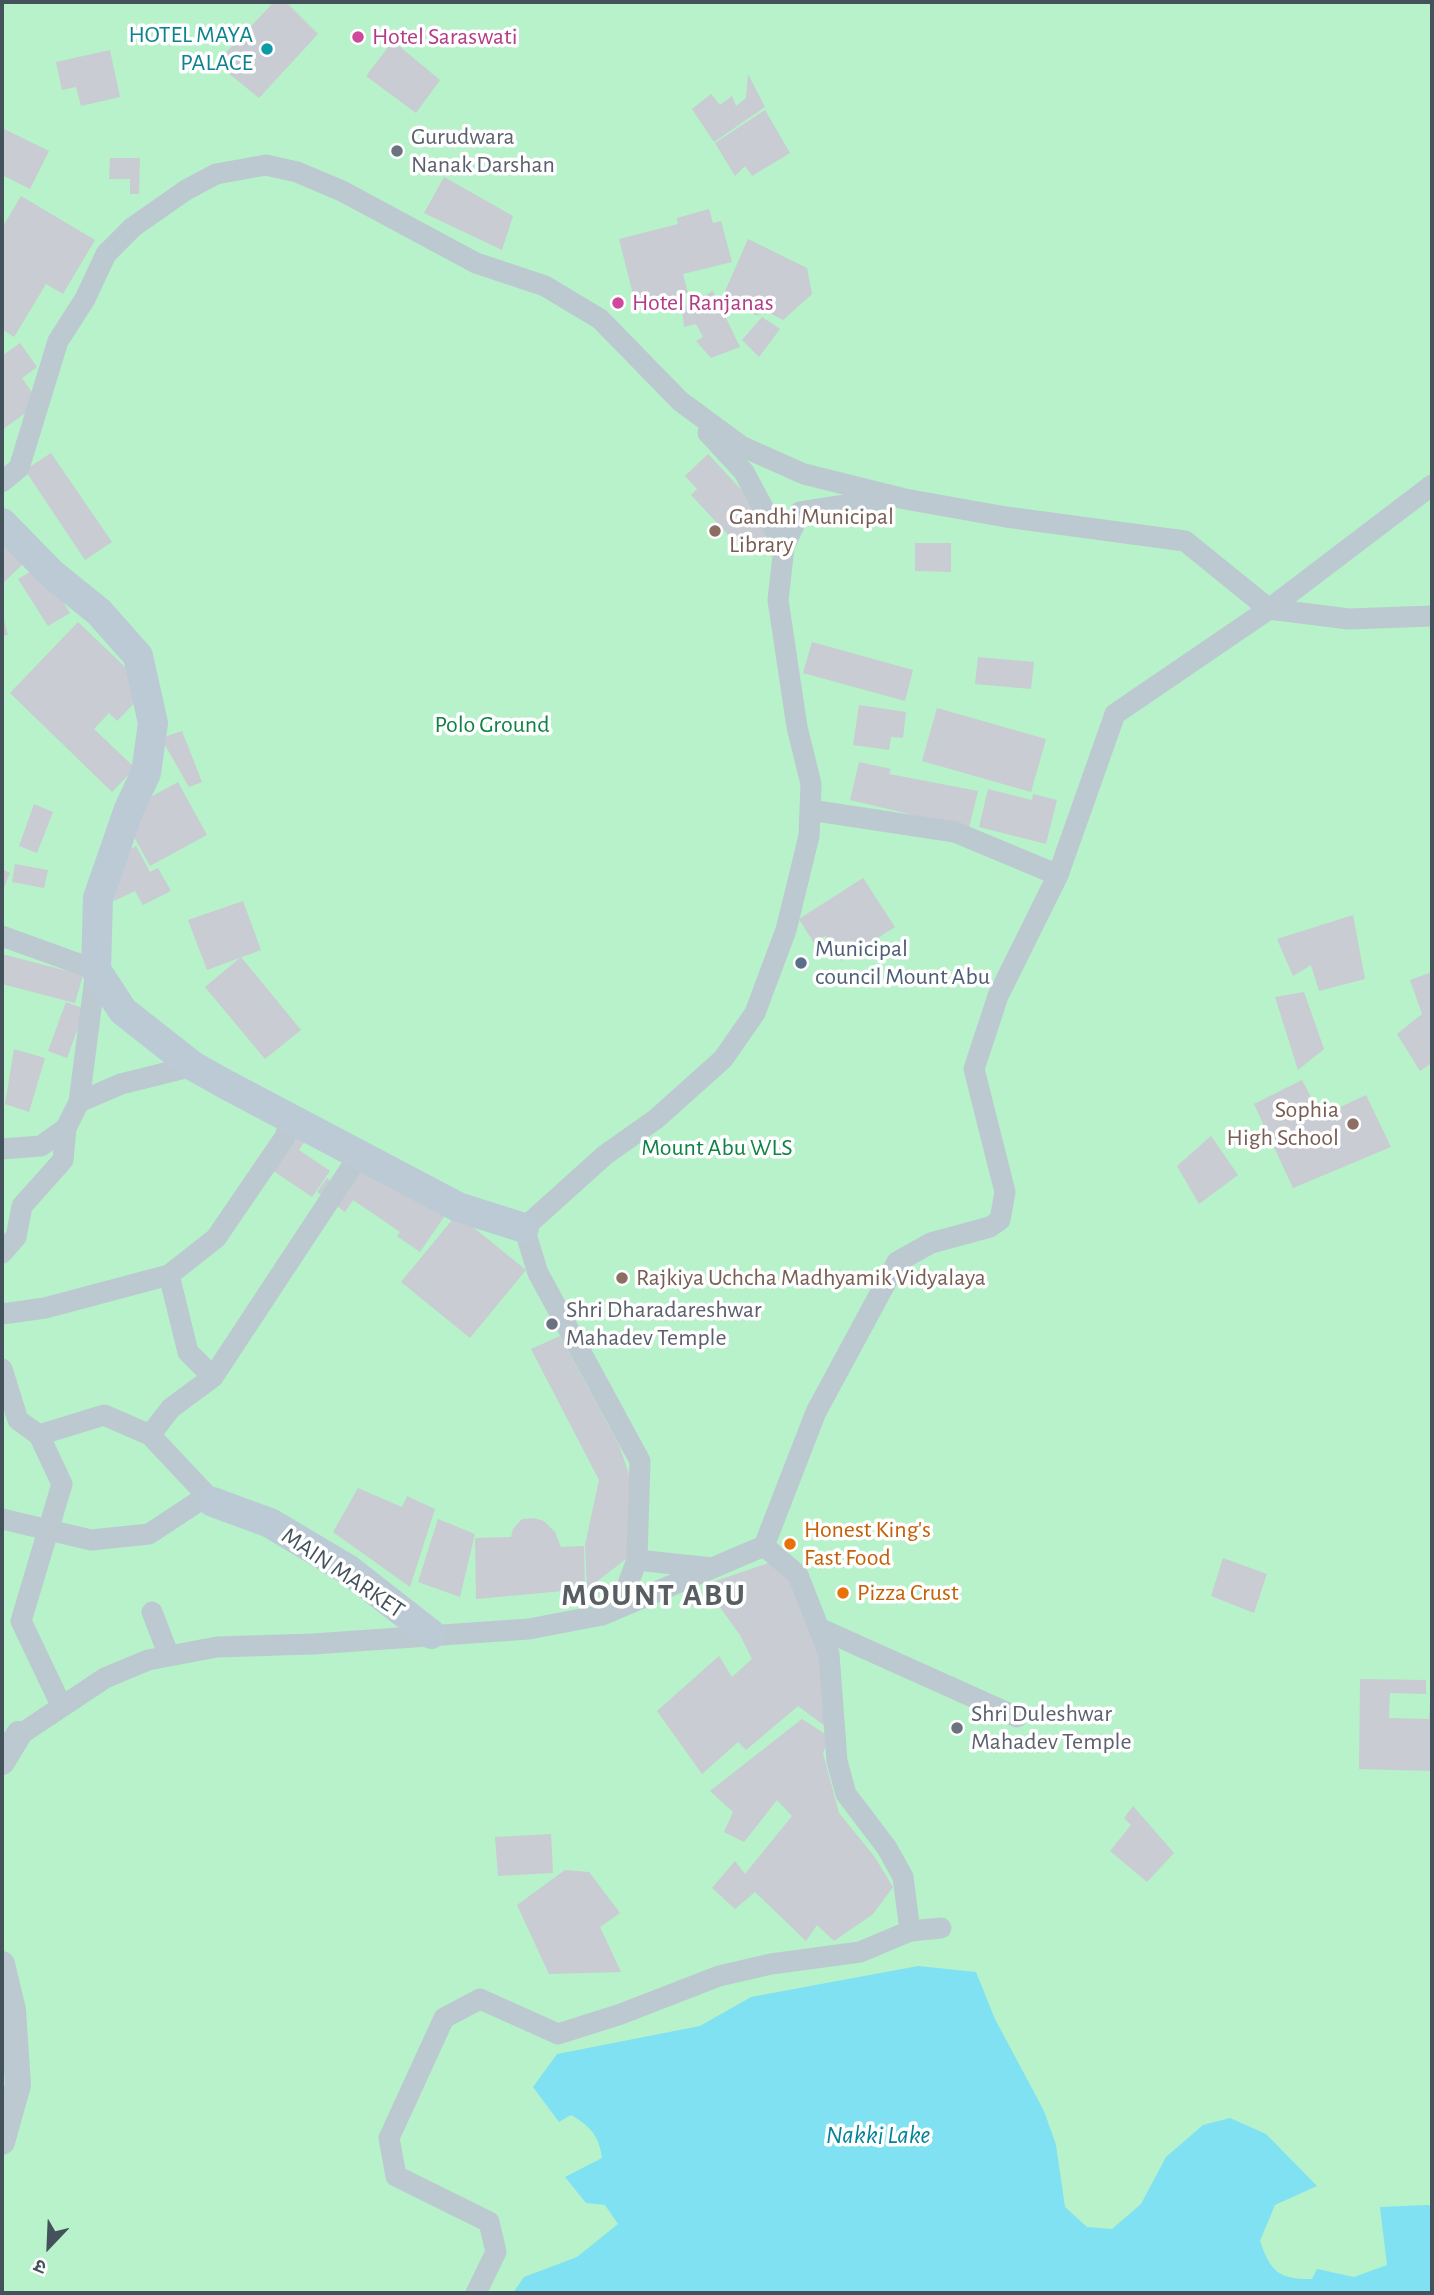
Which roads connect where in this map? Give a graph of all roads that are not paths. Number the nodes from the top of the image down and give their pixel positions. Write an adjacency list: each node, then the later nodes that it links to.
1 (676, 397): 2 (street); 4 (street); 6 (street)
2 (2, 482)
3 (1432, 485): 7 (street)
4 (905, 499): 6 (street); 7 (street)
5 (2, 523): 12 (main road)
6 (784, 547): 9 (street)
7 (1269, 610): 8 (street); 10 (street)
8 (1432, 616)
9 (810, 810): 10 (street); 19 (street)
10 (1058, 875): 30 (street)
11 (2, 936): 12 (street)
12 (96, 970): 13 (main road); 14 (street)
13 (193, 1066): 14 (street); 15 (main road)
14 (79, 1102): 16 (street)
15 (291, 1117): 18 (main road); 21 (street)
16 (66, 1128): 17 (street); 20 (street)
17 (2, 1149)
18 (360, 1154): 19 (main road); 24 (street)
19 (524, 1228): 31 (street)
20 (2, 1253)
21 (169, 1275): 22 (street); 24 (street)
22 (2, 1314)
23 (2, 1370): 26 (street)
24 (213, 1377): 25 (street)
25 (150, 1434): 26 (street); 27 (street)
26 (39, 1435): 29 (street)
27 (213, 1502): 29 (street); 36 (main road, MAIN MARKET)
28 (2, 1519): 29 (street)
29 (48, 1531): 38 (street)
30 (764, 1546): 32 (street); 35 (street)
31 (638, 1560): 32 (street); 33 (street)
32 (714, 1568): 33 (street)
33 (620, 1605): 36 (street)
34 (152, 1612): 37 (street)
35 (819, 1628): 39 (street); 43 (street)
36 (431, 1634): 37 (street)
37 (169, 1656): 38 (street)
38 (61, 1705): 40 (street)
39 (1017, 1717)
40 (10, 1741): 41 (street)
41 (2, 1762)
42 (941, 1928): 43 (street)
43 (910, 1931): 46 (street)
44 (2, 1964): 45 (street)
45 (2, 2142)
46 (476, 2293)

